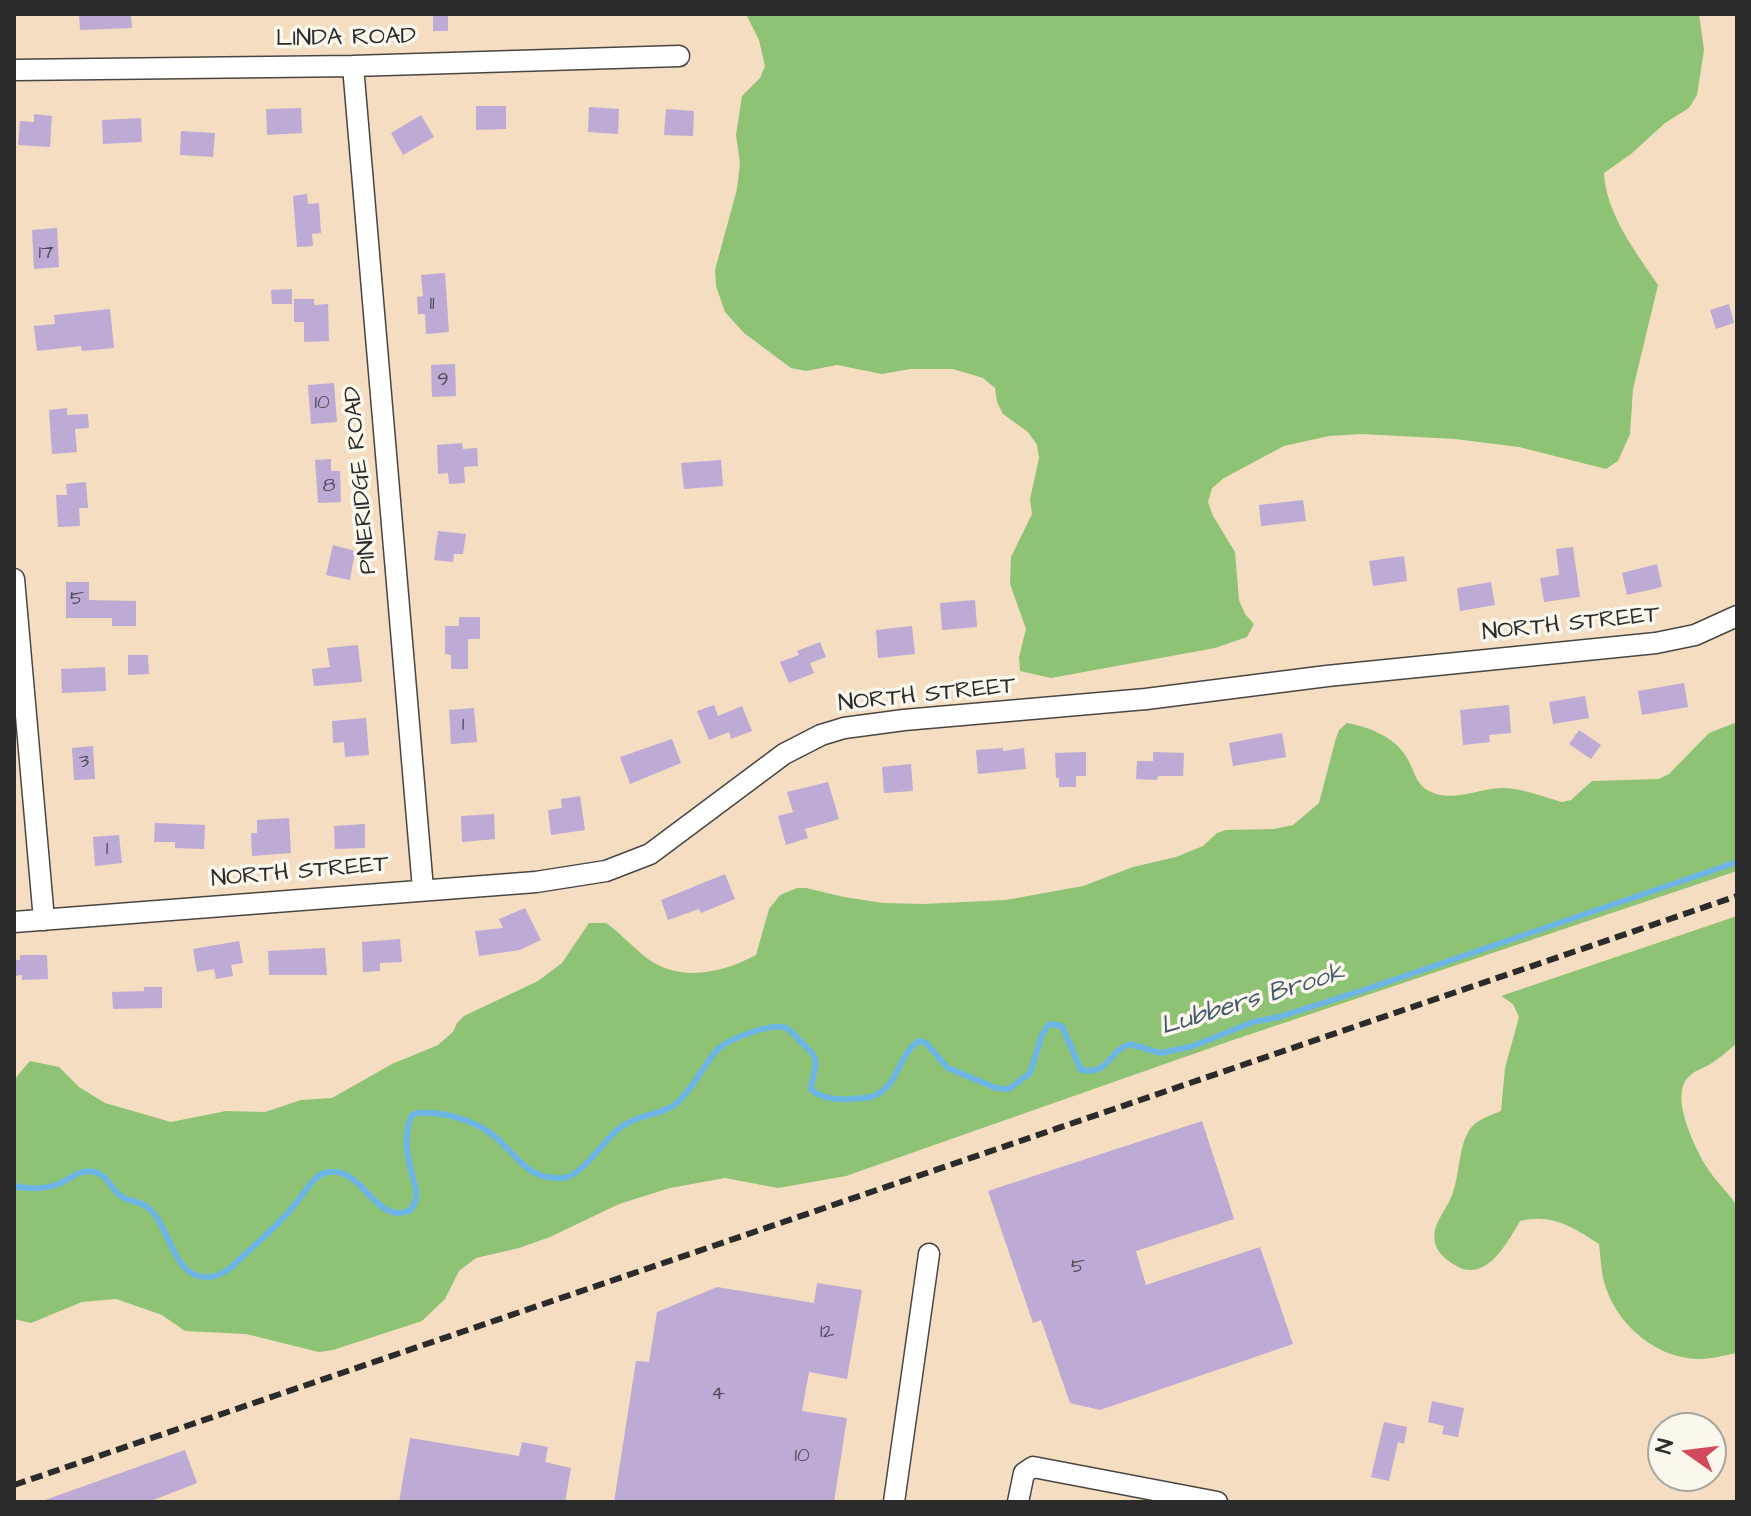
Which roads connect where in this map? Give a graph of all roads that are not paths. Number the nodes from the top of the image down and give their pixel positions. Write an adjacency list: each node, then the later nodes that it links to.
1 (679, 56): 2 (street, LINDA ROAD)
2 (353, 66): 3 (street, LINDA ROAD); 6 (street, PINERIDGE ROAD)
3 (14, 70)
4 (14, 579): 7 (street)
5 (1737, 616): 6 (street, NORTH STREET)
6 (423, 889): 7 (street, NORTH STREET)
7 (44, 920): 8 (street, NORTH STREET)
8 (14, 922)
9 (929, 1254): 10 (street)
10 (894, 1502)
11 (1018, 1502): 12 (street)
12 (1217, 1502)

